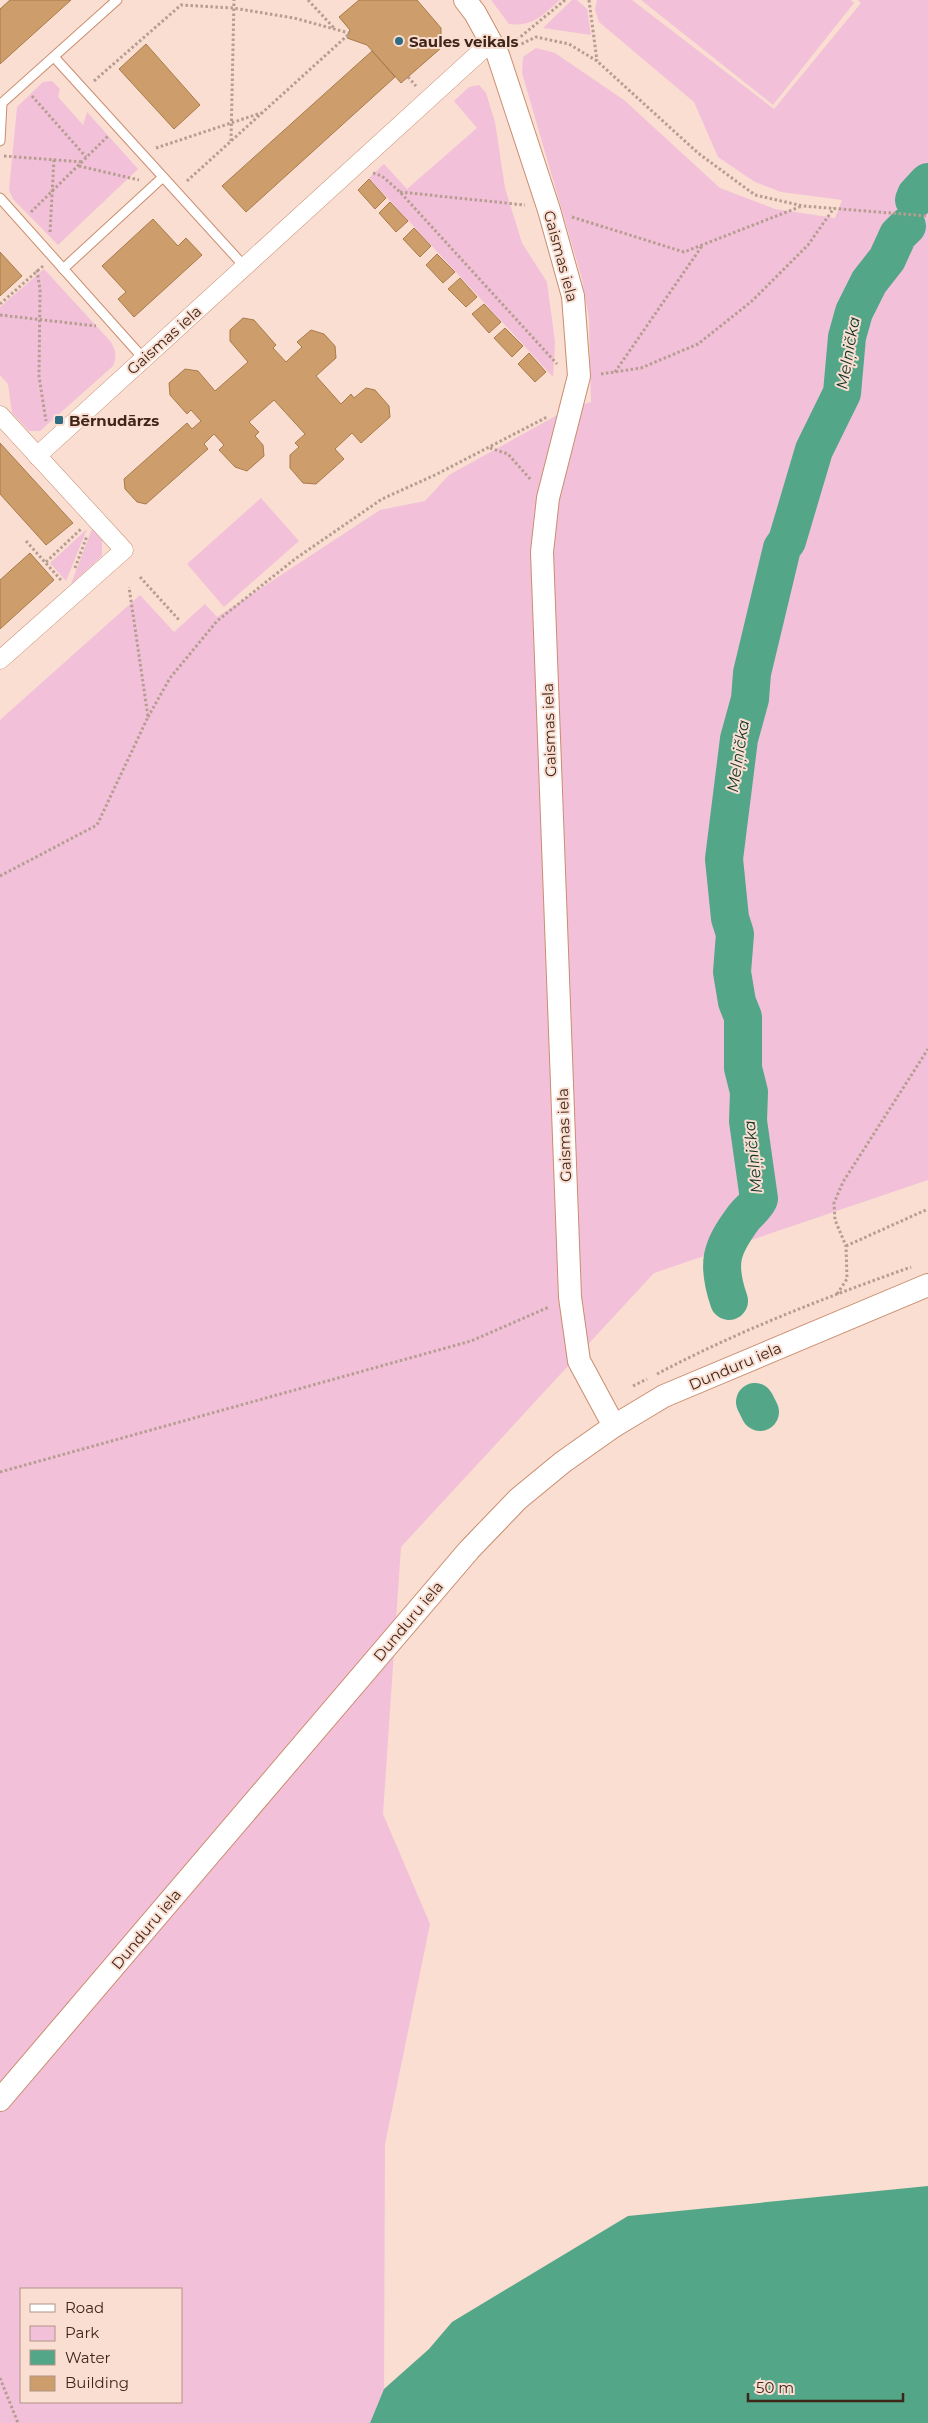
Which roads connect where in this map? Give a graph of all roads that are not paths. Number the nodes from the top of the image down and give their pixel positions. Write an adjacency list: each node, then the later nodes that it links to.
1 (117, 0): 4 (lane)
2 (465, 0): 3 (street, Gaismas iela)
3 (495, 48): 8 (street, Gaismas iela); 15 (street, Gaismas iela)
4 (54, 57): 5 (lane); 6 (lane)
5 (0, 141)
6 (163, 177): 8 (lane); 9 (lane)
7 (0, 198): 9 (lane)
8 (244, 266): 10 (street, Gaismas iela)
9 (63, 269): 10 (lane)
10 (143, 358): 12 (street, Gaismas iela)
11 (0, 415): 12 (street)
12 (44, 450): 13 (street)
13 (0, 660)
14 (928, 1285): 15 (street, Dunduru iela)
15 (614, 1426): 16 (street, Dunduru iela)
16 (0, 2100)

